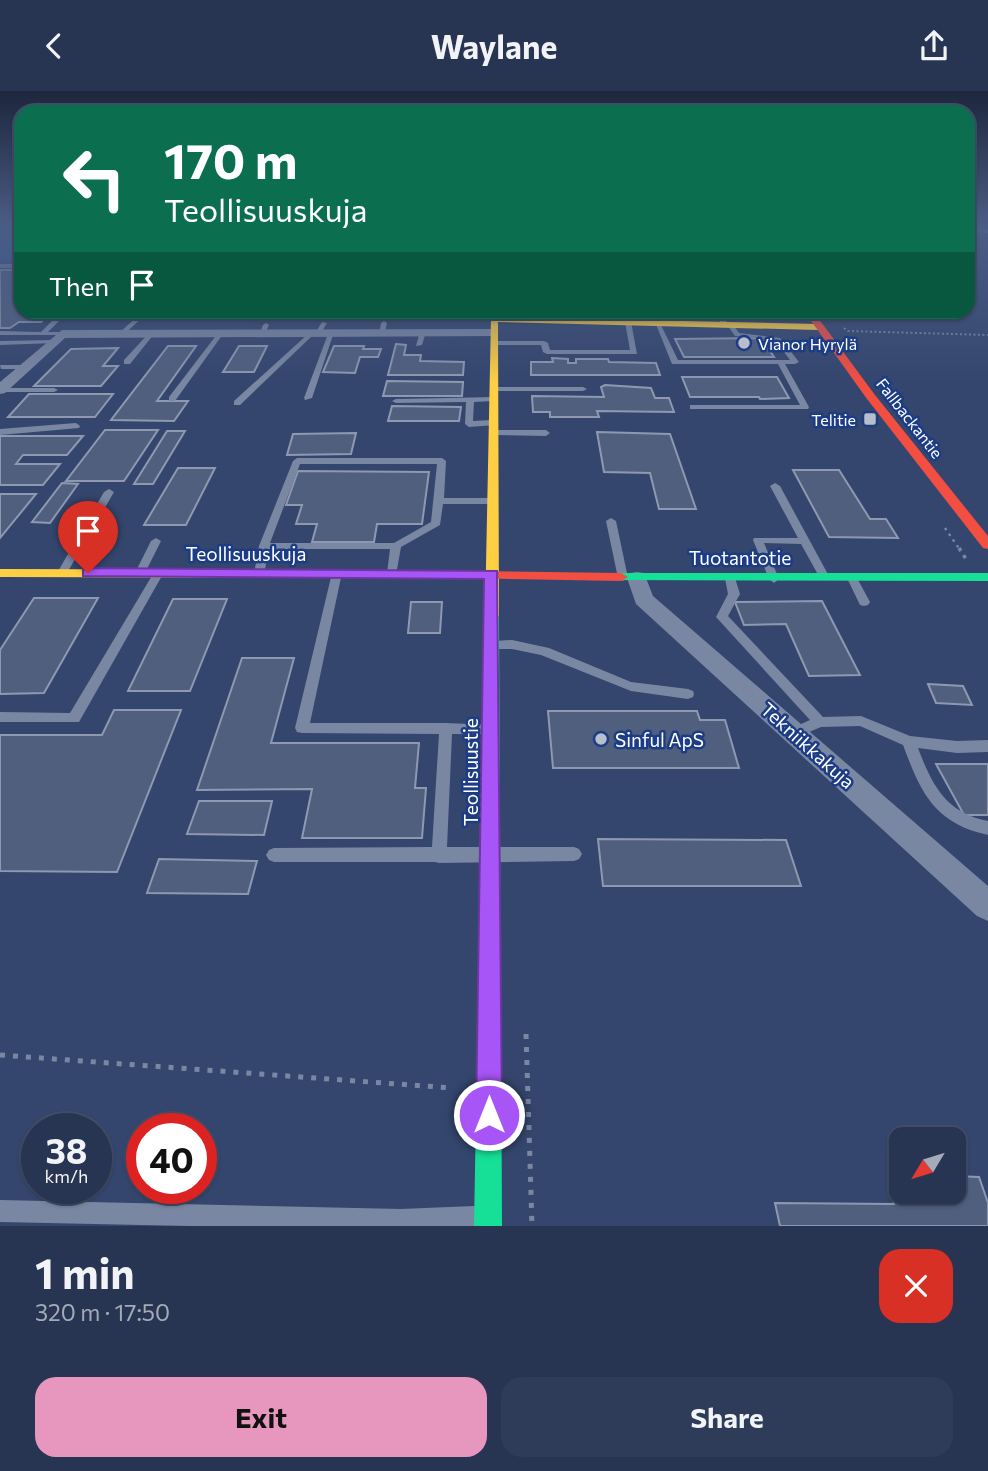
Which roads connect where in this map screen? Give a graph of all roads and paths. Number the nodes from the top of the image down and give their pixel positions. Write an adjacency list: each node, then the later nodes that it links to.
1 (62, 319): 18 (lane)
2 (138, 319): 14 (lane)
3 (600, 319): 10 (street)
4 (627, 319): 10 (lane)
5 (637, 319): 8 (street)
6 (813, 319): 11 (street, Fallbackantie)
7 (727, 321): 8 (street); 11 (street); 21 (lane)
8 (657, 323): 21 (lane)
9 (837, 323): 17 (path)
10 (494, 327): 12 (street); 27 (street, Teollisuustie)
11 (818, 327): 45 (street, Fallbackantie)
12 (320, 332): 16 (street); 28 (lane); 32 (lane)
13 (0, 333): 18 (lane)
14 (121, 334): 15 (street); 18 (street)
15 (151, 334): 16 (street); 20 (lane)
16 (220, 334): 29 (lane)
17 (988, 335)
18 (53, 336): 19 (lane); 23 (street)
19 (0, 343)
20 (127, 362)
21 (780, 362): 33 (lane)
22 (1, 367): 23 (lane)
23 (24, 367): 25 (street)
24 (583, 389): 27 (lane)
25 (0, 390): 26 (lane)
26 (54, 390)
27 (494, 394): 31 (lane); 35 (street, Teollisuustie)
28 (308, 398)
29 (172, 399)
30 (396, 401): 31 (lane)
31 (470, 401): 35 (lane)
32 (237, 403)
33 (693, 407)
34 (76, 426): 36 (lane)
35 (493, 428): 37 (lane); 41 (street, Teollisuustie)
36 (0, 432)
37 (546, 433)
38 (775, 486): 44 (lane)
39 (109, 492): 49 (lane)
40 (439, 501): 41 (lane); 46 (lane); 47 (lane)
41 (491, 501): 55 (street, Teollisuustie)
42 (611, 521): 57 (lane)
43 (156, 541): 50 (lane)
44 (804, 541): 59 (lane); 61 (lane)
45 (988, 545)
46 (264, 546): 47 (lane); 54 (lane)
47 (396, 546): 52 (lane)
48 (0, 573): 49 (street, Teollisuuskuja)
49 (62, 573): 50 (street, Teollisuuskuja)
50 (140, 573): 53 (street, Teollisuuskuja)
51 (337, 573): 52 (street, Teollisuuskuja); 54 (street, Teollisuuskuja); 67 (lane)
52 (392, 573): 55 (street, Teollisuuskuja)
53 (158, 574): 54 (street, Teollisuuskuja); 65 (lane)
54 (259, 574)
55 (492, 574): 57 (street, Tuotantotie); 63 (street, Teollisuustie)
56 (988, 577): 60 (street, Tuotantotie)
57 (630, 578): 58 (street, Tuotantotie); 69 (street, Tekniikkakuja)
58 (730, 578): 61 (street, Tuotantotie); 66 (lane)
59 (825, 578): 60 (street, Tuotantotie); 61 (street, Tuotantotie)
60 (852, 578): 62 (lane)
61 (774, 579)
62 (864, 602)
63 (491, 645): 64 (lane); 68 (street, Teollisuustie)
64 (688, 694)
65 (0, 717)
66 (820, 722): 69 (lane); 70 (lane)
67 (446, 728): 68 (lane); 76 (lane)
68 (491, 729): 73 (street, Teollisuustie)
69 (795, 733): 77 (street, Tekniikkakuja)
70 (909, 741): 71 (lane); 72 (lane)
71 (988, 746)
72 (988, 828)
73 (491, 853): 74 (lane); 76 (lane); 79 (street, Teollisuustie)
74 (574, 854)
75 (274, 855): 76 (lane)
76 (439, 856)
77 (988, 906)
78 (0, 1055): 79 (path)
79 (489, 1090): 81 (street, Teollisuustie)
80 (0, 1211): 81 (lane)
81 (489, 1221)

